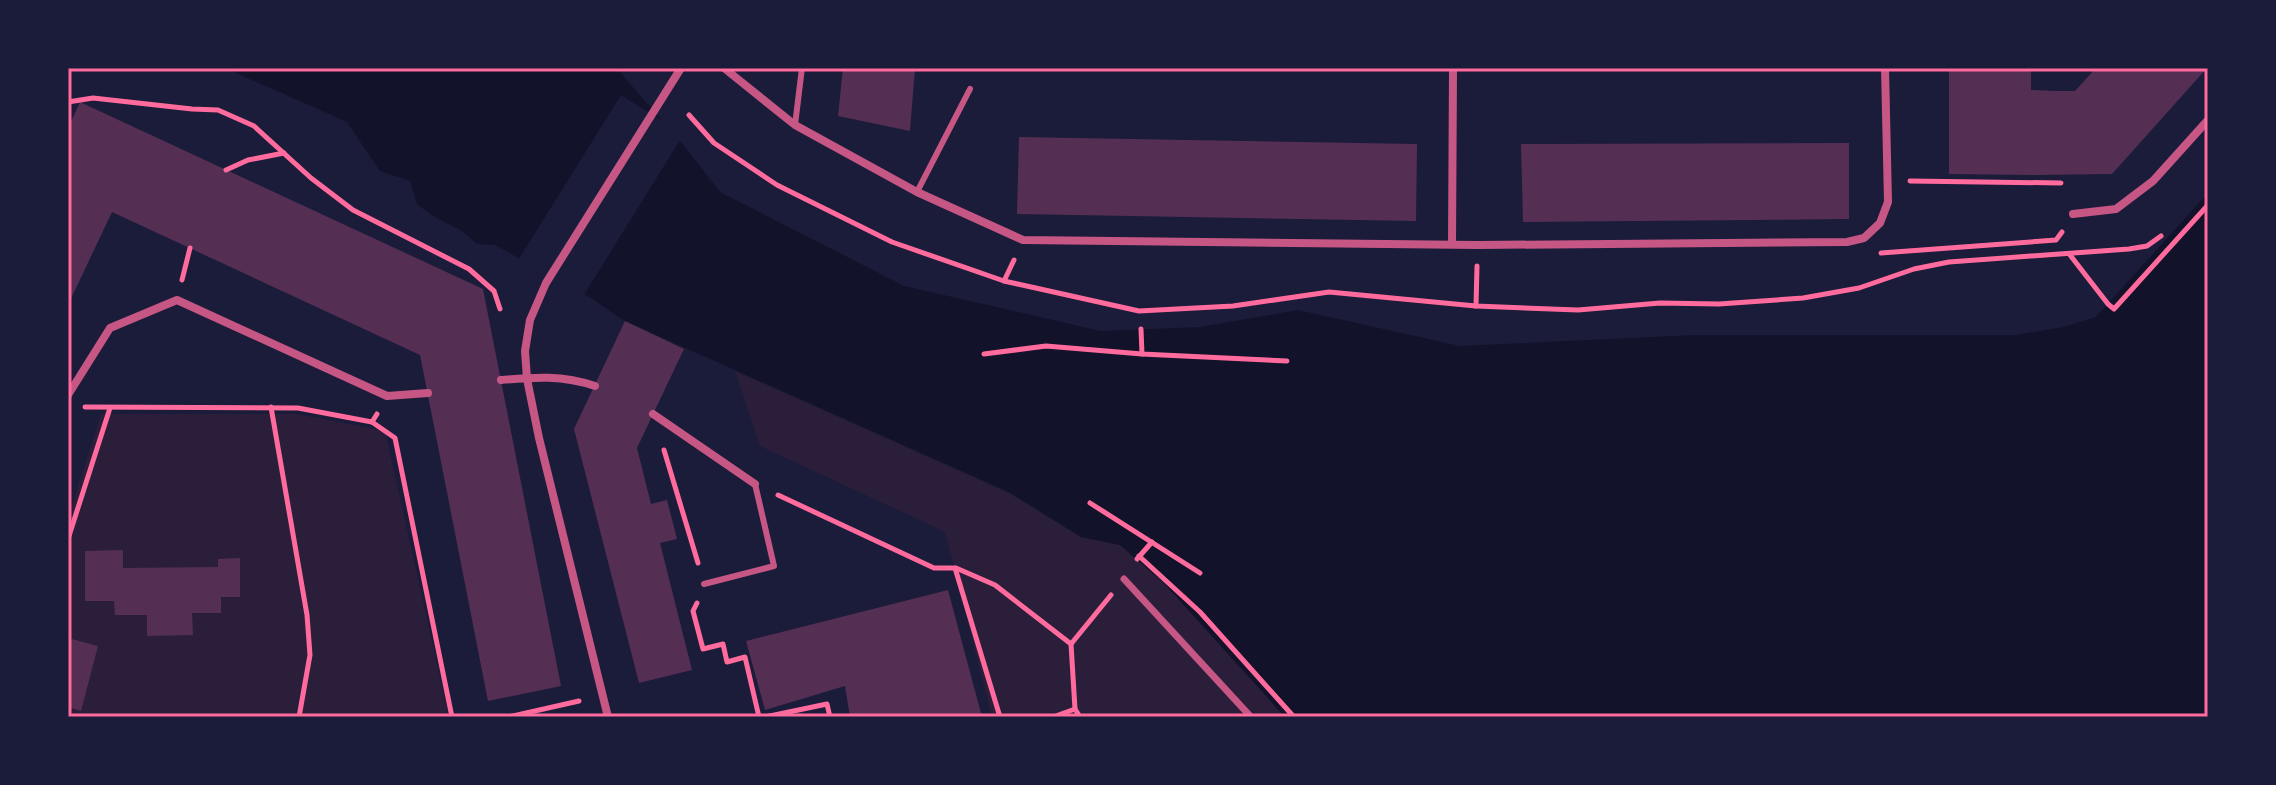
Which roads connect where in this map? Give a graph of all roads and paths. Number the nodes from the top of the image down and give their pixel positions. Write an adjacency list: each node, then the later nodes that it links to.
1 (681, 68): 31 (street)
2 (724, 68): 10 (street)
3 (802, 68): 10 (lane)
4 (1453, 68): 19 (street)
5 (1885, 68): 19 (street)
6 (970, 89): 15 (lane)
7 (68, 102): 11 (path)
8 (689, 115): 25 (path)
9 (2208, 120): 17 (street)
10 (795, 125): 15 (street)
11 (284, 153): 12 (path); 26 (path)
12 (226, 170)
13 (1910, 181): 14 (path)
14 (2061, 183)
15 (917, 192): 19 (street)
16 (2208, 205): 22 (path)
17 (2073, 214): 21 (path)
18 (2161, 236): 22 (path)
19 (1452, 244)
20 (190, 248): 24 (path)
21 (1903, 251)
22 (2070, 255): 25 (path)
23 (1477, 267): 25 (path)
24 (177, 300): 35 (street); 36 (street)
25 (1476, 306)
26 (500, 309)
27 (1141, 329): 29 (path)
28 (984, 354): 29 (path)
29 (1142, 354): 30 (path)
30 (1287, 361)
31 (527, 379): 32 (street); 33 (street); 56 (street)
32 (501, 380)
33 (595, 386)
34 (428, 393): 36 (street)
35 (68, 395)
36 (387, 396): 41 (path)
37 (82, 407): 39 (path)
38 (271, 407): 39 (path); 41 (path); 53 (path)
39 (110, 408): 44 (path)
40 (657, 416): 42 (street); 49 (path)
41 (372, 422): 54 (path)
42 (755, 484): 46 (path); 49 (lane)
43 (1090, 503): 45 (path)
44 (68, 539)
45 (1152, 542): 47 (path); 63 (path)
46 (955, 568): 50 (path); 59 (path)
47 (1200, 573)
48 (1124, 579): 50 (path); 62 (street)
49 (704, 584): 57 (path)
50 (1071, 644): 52 (path)
51 (579, 701): 55 (path)
52 (1075, 709): 60 (path); 61 (path)
53 (299, 717)
54 (452, 717)
55 (508, 717)
56 (608, 717)
57 (762, 717): 58 (path)
58 (830, 717)
59 (1000, 717)
60 (1053, 717)
61 (1080, 717)
62 (1251, 717)
63 (1294, 717)

